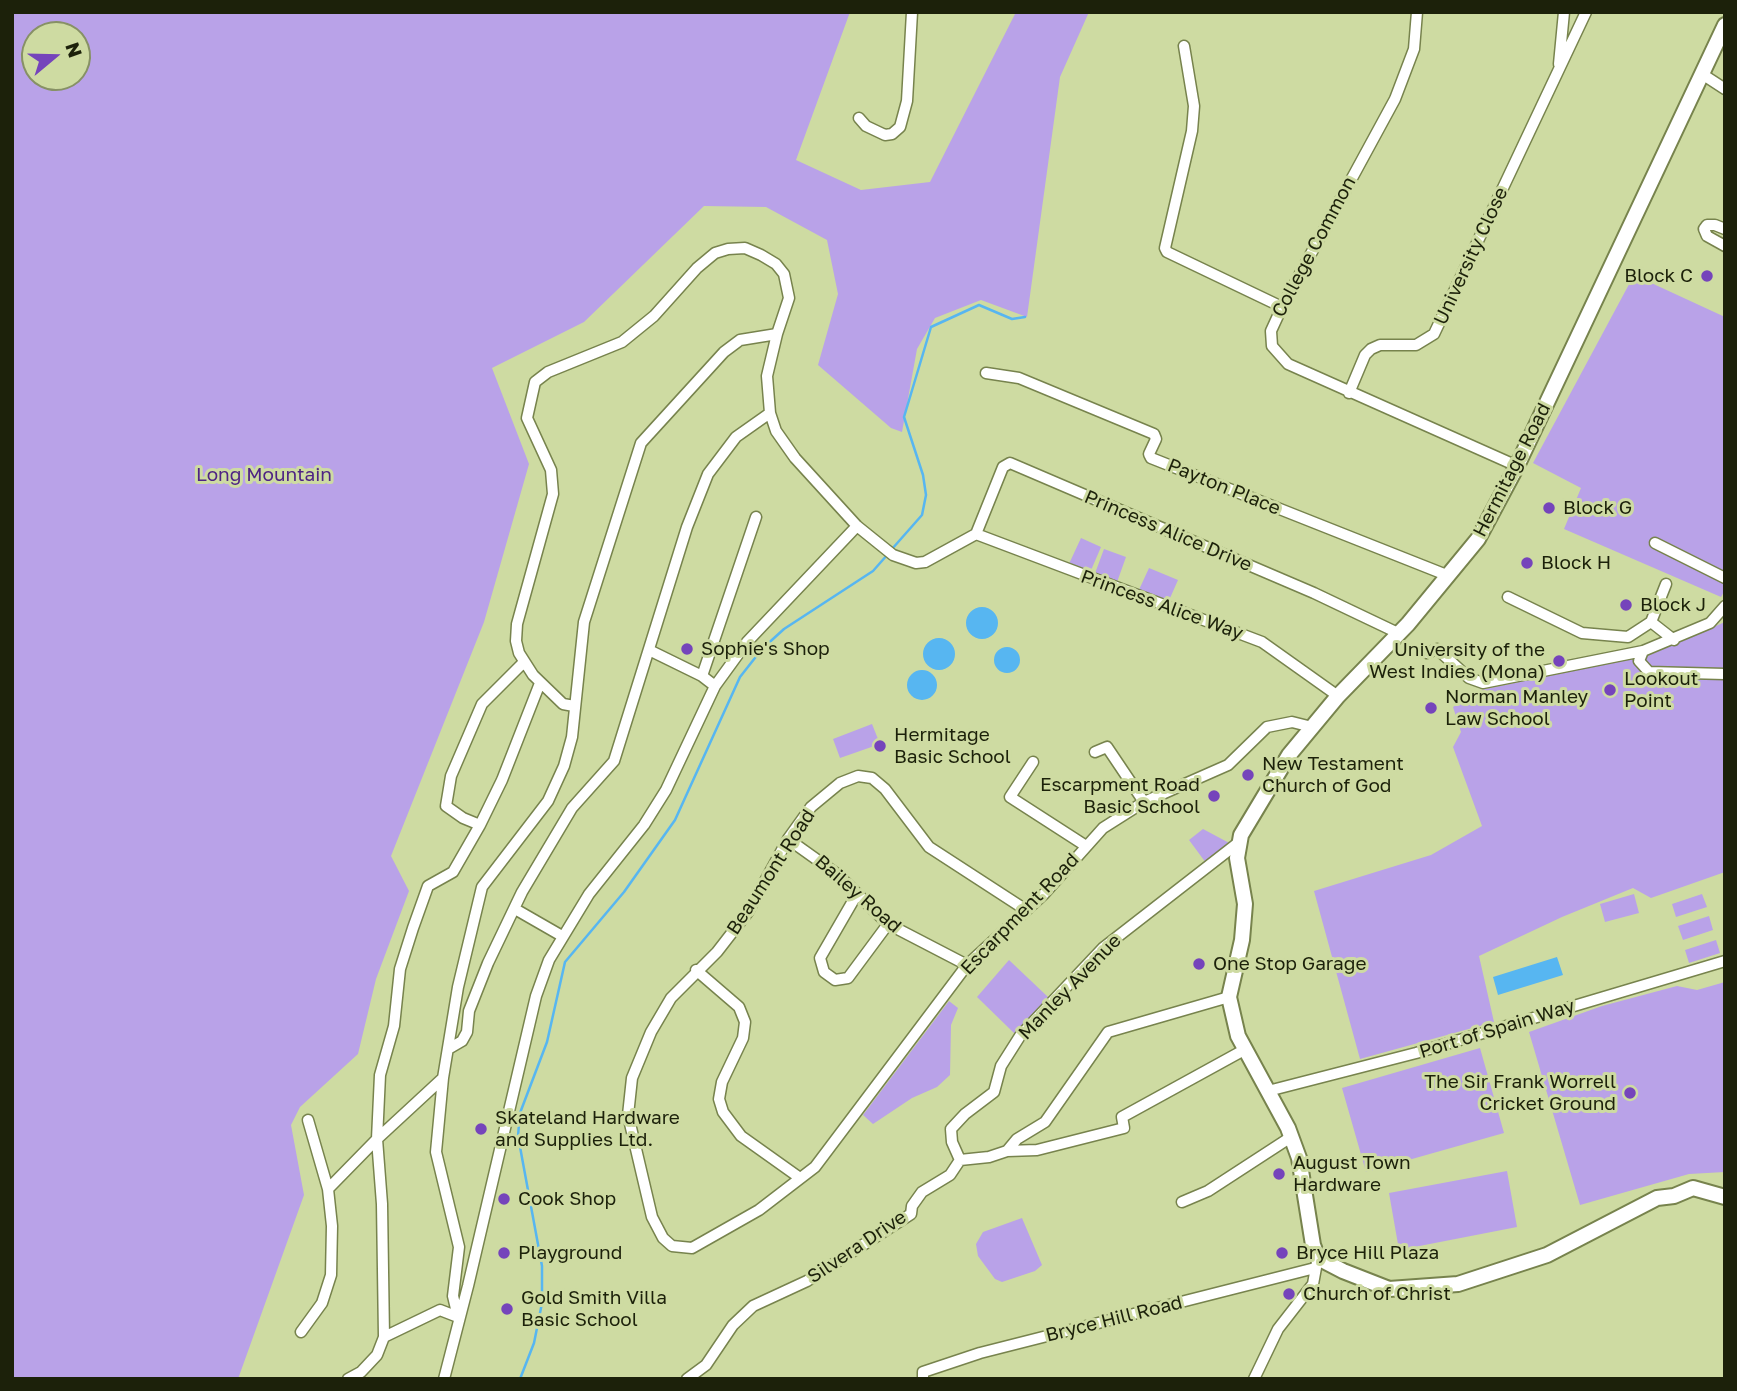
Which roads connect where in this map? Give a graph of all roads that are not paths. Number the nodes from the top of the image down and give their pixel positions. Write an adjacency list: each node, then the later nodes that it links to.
1 (912, 12): 10 (street)
2 (1417, 12): 13 (street, College Common)
3 (1564, 12): 7 (street, University Close)
4 (1586, 12): 7 (street, University Close)
5 (1725, 25): 8 (street, Hermitage Road)
6 (1184, 46): 13 (street)
7 (1558, 71): 16 (street, University Close)
8 (1702, 74): 9 (street); 18 (street, Hermitage Road)
9 (1725, 89)
10 (859, 118)
11 (1725, 228): 12 (street)
12 (1725, 246)
13 (1282, 307): 16 (street, College Common)
14 (777, 334): 17 (street); 34 (street); 40 (street)
15 (986, 373): 23 (street, Payton Place)
16 (1349, 393): 18 (street, College Common)
17 (770, 413): 20 (street); 31 (street)
18 (1517, 466): 23 (street, Hermitage Road)
19 (756, 517): 36 (street)
20 (857, 526): 21 (street); 38 (street)
21 (975, 534): 29 (street, Princess Alice Drive); 39 (street, Princess Alice Way)
22 (1656, 543): 24 (street)
23 (1449, 576): 29 (street, Hermitage Road)
24 (1725, 578)
25 (1667, 584): 28 (street)
26 (1508, 597): 28 (street)
27 (1725, 606): 30 (street)
28 (1651, 622): 30 (street)
29 (1398, 633): 39 (street, Hermitage Road)
30 (1674, 640): 32 (street)
31 (650, 651): 36 (street); 50 (street)
32 (1643, 651): 33 (street); 35 (street)
33 (1427, 653)
34 (524, 662): 37 (street); 45 (street)
35 (1725, 674)
36 (702, 676): 38 (street)
37 (540, 683): 40 (street); 45 (street)
38 (715, 686): 53 (street)
39 (1338, 696): 41 (street, Hermitage Road)
40 (574, 706): 58 (street)
41 (1312, 727): 44 (street, Escarpment Road); 47 (street, Hermitage Road)
42 (1095, 752): 44 (street)
43 (1033, 762): 48 (street)
44 (1144, 802): 48 (street, Escarpment Road)
45 (480, 825): 64 (street)
46 (788, 839): 49 (street, Bailey Road); 51 (street, Beaumont Road); 56 (street, Beaumont Road)
47 (1238, 843): 57 (street); 66 (street, Manley Avenue)
48 (1086, 846): 51 (street, Escarpment Road)
49 (857, 894): 52 (street, Bailey Road); 52 (street)
50 (515, 909): 53 (street); 58 (street)
51 (1026, 910): 55 (street, Escarpment Road)
52 (888, 924): 55 (street, Bailey Road)
53 (562, 936): 73 (street)
54 (1725, 961): 61 (street, Port of Spain Way)
55 (967, 965): 67 (street, Escarpment Road)
56 (696, 970): 67 (street); 71 (street, Beaumont Road)
57 (1229, 997): 59 (street); 65 (street)
58 (450, 1048): 60 (street)
59 (1244, 1050): 61 (street); 65 (street)
60 (443, 1078): 64 (street); 73 (street)
61 (1268, 1091): 63 (street)
62 (308, 1120): 68 (street)
63 (1292, 1138): 70 (street); 72 (street)
64 (377, 1139): 68 (street); 75 (street)
65 (1007, 1151): 66 (street)
66 (960, 1160): 78 (street, Silvera Drive)
67 (800, 1178): 71 (street, Escarpment Road)
68 (328, 1189): 74 (street)
69 (1725, 1197): 72 (street)
70 (1182, 1202)
71 (680, 1248)
72 (1317, 1263): 79 (street, Bryce Hill Road); 80 (street)
73 (458, 1317): 75 (street); 77 (street)
74 (301, 1332)
75 (384, 1337): 76 (street)
76 (348, 1379)
77 (443, 1379)
78 (687, 1379)
79 (923, 1379)
80 (1254, 1379)

